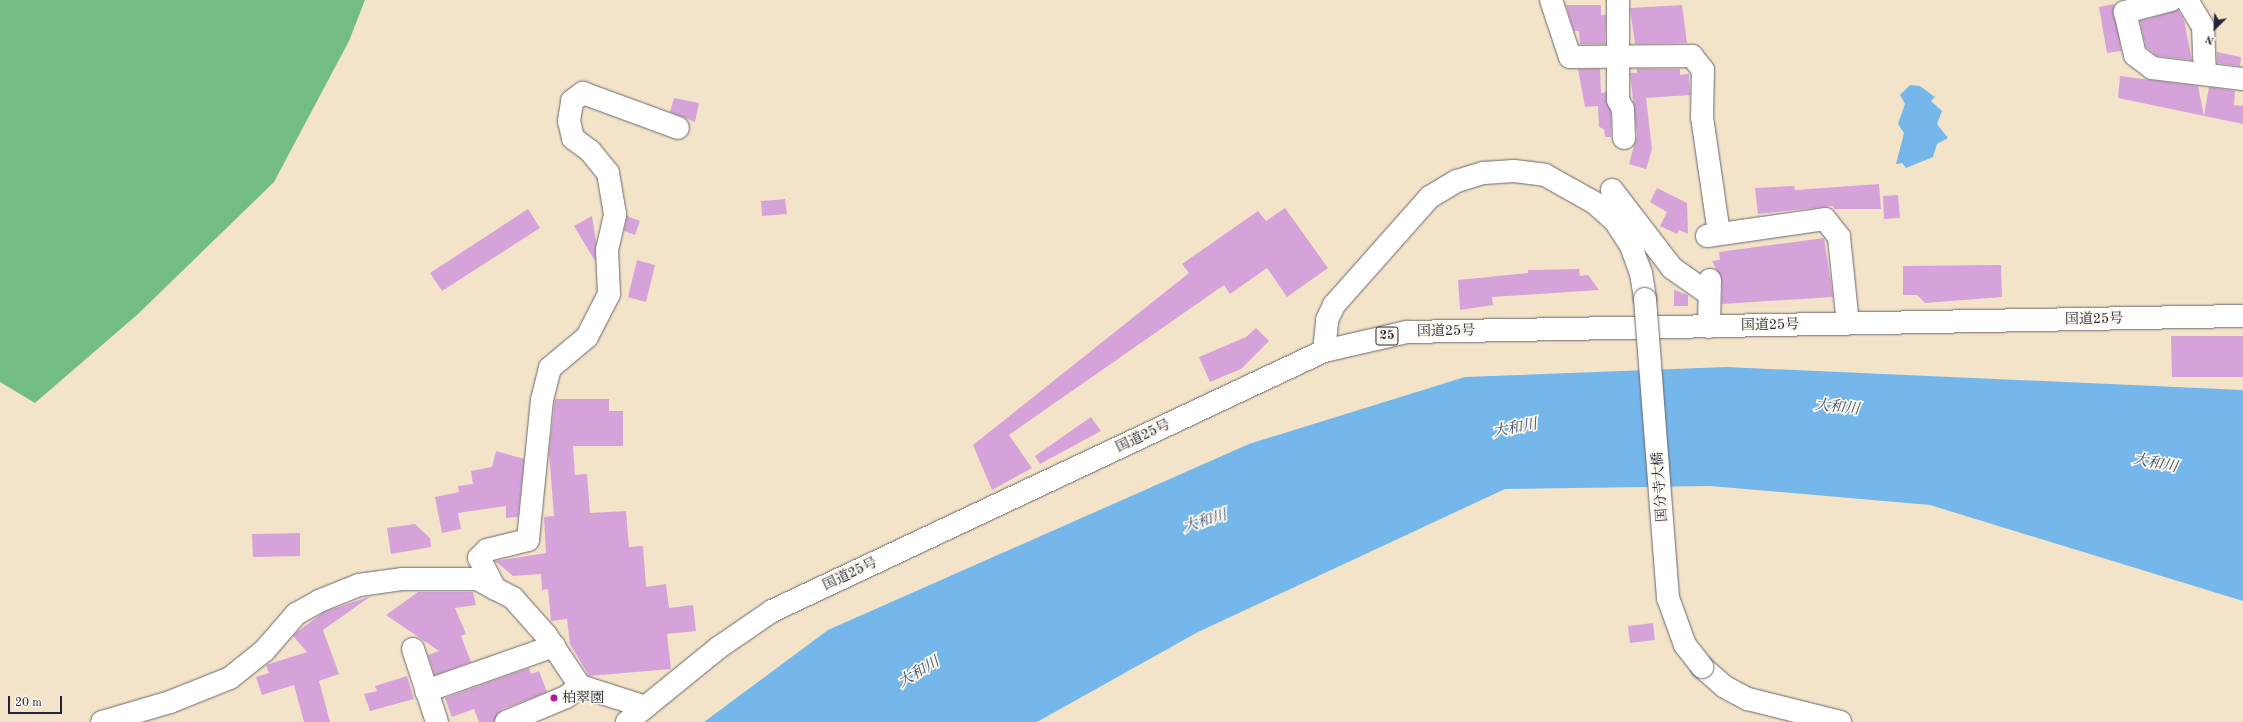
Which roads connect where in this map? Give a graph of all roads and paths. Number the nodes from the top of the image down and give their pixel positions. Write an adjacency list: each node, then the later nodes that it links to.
1 (1618, 0): 5 (main road)
2 (2171, 0): 6 (main road)
3 (2187, 0): 6 (main road)
4 (1546, 2): 5 (main road)
5 (1618, 57): 9 (main road); 12 (main road)
6 (2205, 74): 7 (main road)
7 (2243, 79)
8 (678, 128): 15 (main road)
9 (1624, 138)
10 (1612, 190): 13 (main road)
11 (2243, 316): 12 (main road, 国道25号 / 25)
12 (1848, 324): 13 (main road, 国道25号 / 25)
13 (1709, 326): 14 (main road, 国道25号 / 25)
14 (1324, 351): 20 (main road, 国道25号 / 25); 25 (main road, 国分寺大橋, bridge)
15 (495, 589): 16 (main road); 21 (main road)
16 (554, 646): 18 (main road); 19 (main road)
17 (413, 648): 19 (main road)
18 (580, 686): 20 (main road); 23 (main road)
19 (426, 691): 22 (main road)
20 (646, 707): 24 (main road, 国道25号 / 25)
21 (102, 722)
22 (437, 722)
23 (506, 722)
24 (627, 722)
25 (1840, 722)

